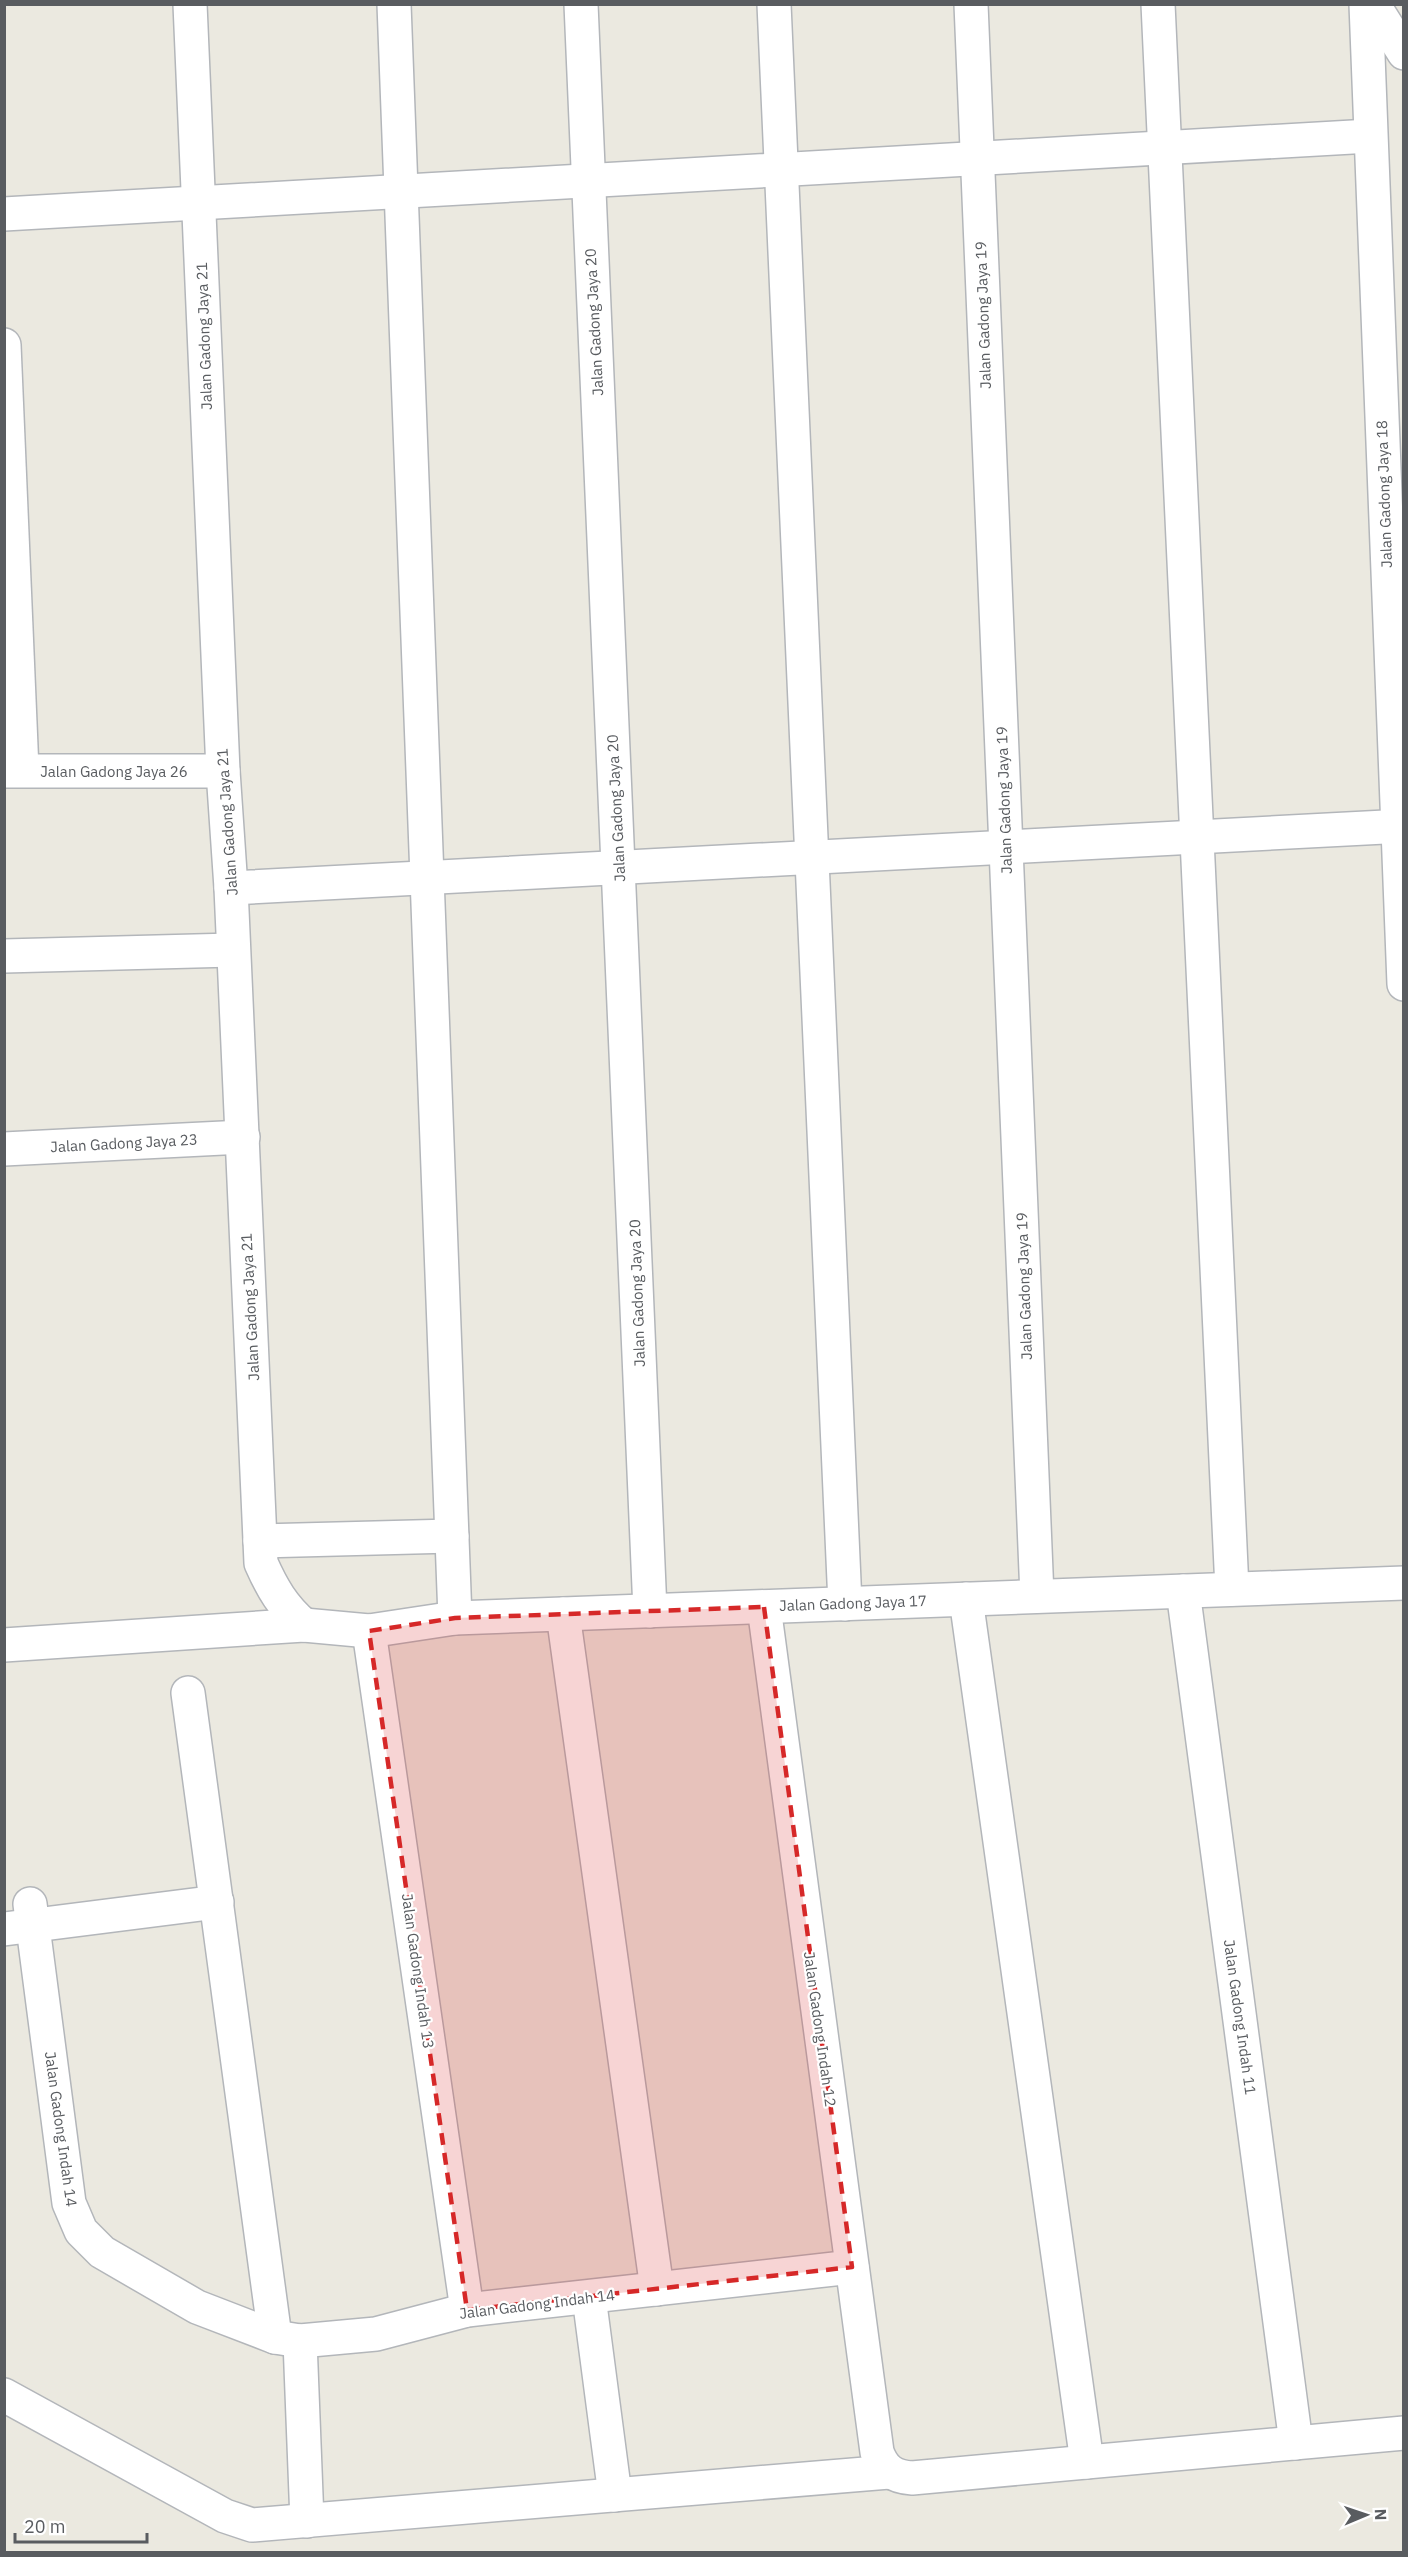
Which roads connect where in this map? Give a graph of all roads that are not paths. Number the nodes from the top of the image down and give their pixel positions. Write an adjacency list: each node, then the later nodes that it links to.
1 (190, 4): 16 (street, Jalan Gadong Jaya 21)
2 (394, 4): 15 (street)
3 (581, 4): 14 (street, Jalan Gadong Jaya 20)
4 (774, 4): 13 (street)
5 (971, 4): 12 (street, Jalan Gadong Jaya 19)
6 (1158, 4): 11 (street)
7 (1366, 4): 10 (street, Jalan Gadong Jaya 18)
8 (1373, 4): 9 (street)
9 (1404, 53)
10 (1370, 136): 11 (street); 21 (street, Jalan Gadong Jaya 18)
11 (1165, 148): 12 (street); 22 (street)
12 (977, 158): 13 (street); 23 (street, Jalan Gadong Jaya 19)
13 (781, 170): 14 (street); 24 (street)
14 (588, 181): 15 (street); 25 (street, Jalan Gadong Jaya 20)
15 (400, 192): 16 (street); 26 (street)
16 (199, 203): 17 (street); 20 (street, Jalan Gadong Jaya 21)
17 (4, 214)
18 (4, 345): 19 (street)
19 (13, 770): 20 (street, Jalan Gadong Jaya 26)
20 (223, 771): 27 (street, Jalan Gadong Jaya 21)
21 (1401, 826): 22 (street); 30 (street, Jalan Gadong Jaya 18)
22 (1197, 837): 23 (street); 36 (street)
23 (1006, 846): 24 (street); 38 (street, Jalan Gadong Jaya 19)
24 (812, 857): 25 (street); 40 (street)
25 (619, 867): 26 (street); 42 (street, Jalan Gadong Jaya 20)
26 (427, 878): 27 (street); 33 (street)
27 (231, 888): 28 (street, Jalan Gadong Jaya 21)
28 (233, 950): 29 (street); 31 (street, Jalan Gadong Jaya 21)
29 (4, 957)
30 (1404, 984)
31 (243, 1137): 32 (street, Jalan Gadong Jaya 23); 34 (street, Jalan Gadong Jaya 21)
32 (4, 1149)
33 (452, 1536): 34 (street); 44 (street)
34 (260, 1541): 45 (street, Jalan Gadong Jaya 21)
35 (1404, 1583): 36 (street, Jalan Gadong Jaya 17)
36 (1232, 1589): 37 (street, Jalan Gadong Jaya 17)
37 (1184, 1591): 38 (street, Jalan Gadong Jaya 17); 58 (street, Jalan Gadong Indah 11)
38 (1036, 1596): 39 (street, Jalan Gadong Jaya 17)
39 (966, 1599): 40 (street, Jalan Gadong Jaya 17); 60 (street)
40 (845, 1604): 41 (street, Jalan Gadong Jaya 17)
41 (764, 1606): 42 (street, Jalan Gadong Jaya 17); 51 (street, Jalan Gadong Indah 12)
42 (650, 1611): 43 (street, Jalan Gadong Jaya 17)
43 (563, 1614): 44 (street, Jalan Gadong Jaya 17); 52 (street)
44 (455, 1618): 46 (street, Jalan Gadong Jaya 17)
45 (304, 1625): 46 (street, Jalan Gadong Jaya 17); 47 (street, Jalan Gadong Jaya 17)
46 (369, 1631): 54 (street, Jalan Gadong Indah 13)
47 (4, 1645)
48 (188, 1693): 49 (street)
49 (217, 1902): 50 (street); 55 (street)
50 (23, 1919): 55 (street, Jalan Gadong Indah 14)
51 (852, 2267): 52 (street, Jalan Gadong Indah 14); 59 (street, Jalan Gadong Indah 12)
52 (657, 2289): 53 (street, Jalan Gadong Indah 14)
53 (590, 2297): 54 (street, Jalan Gadong Indah 14); 61 (street)
54 (467, 2310): 55 (street, Jalan Gadong Indah 14)
55 (287, 2339): 62 (street)
56 (4, 2395): 62 (street)
57 (1404, 2433): 58 (street)
58 (1296, 2443): 60 (street)
59 (883, 2462): 60 (street); 61 (street)
60 (1087, 2462)
61 (615, 2494): 62 (street)
62 (307, 2521)

